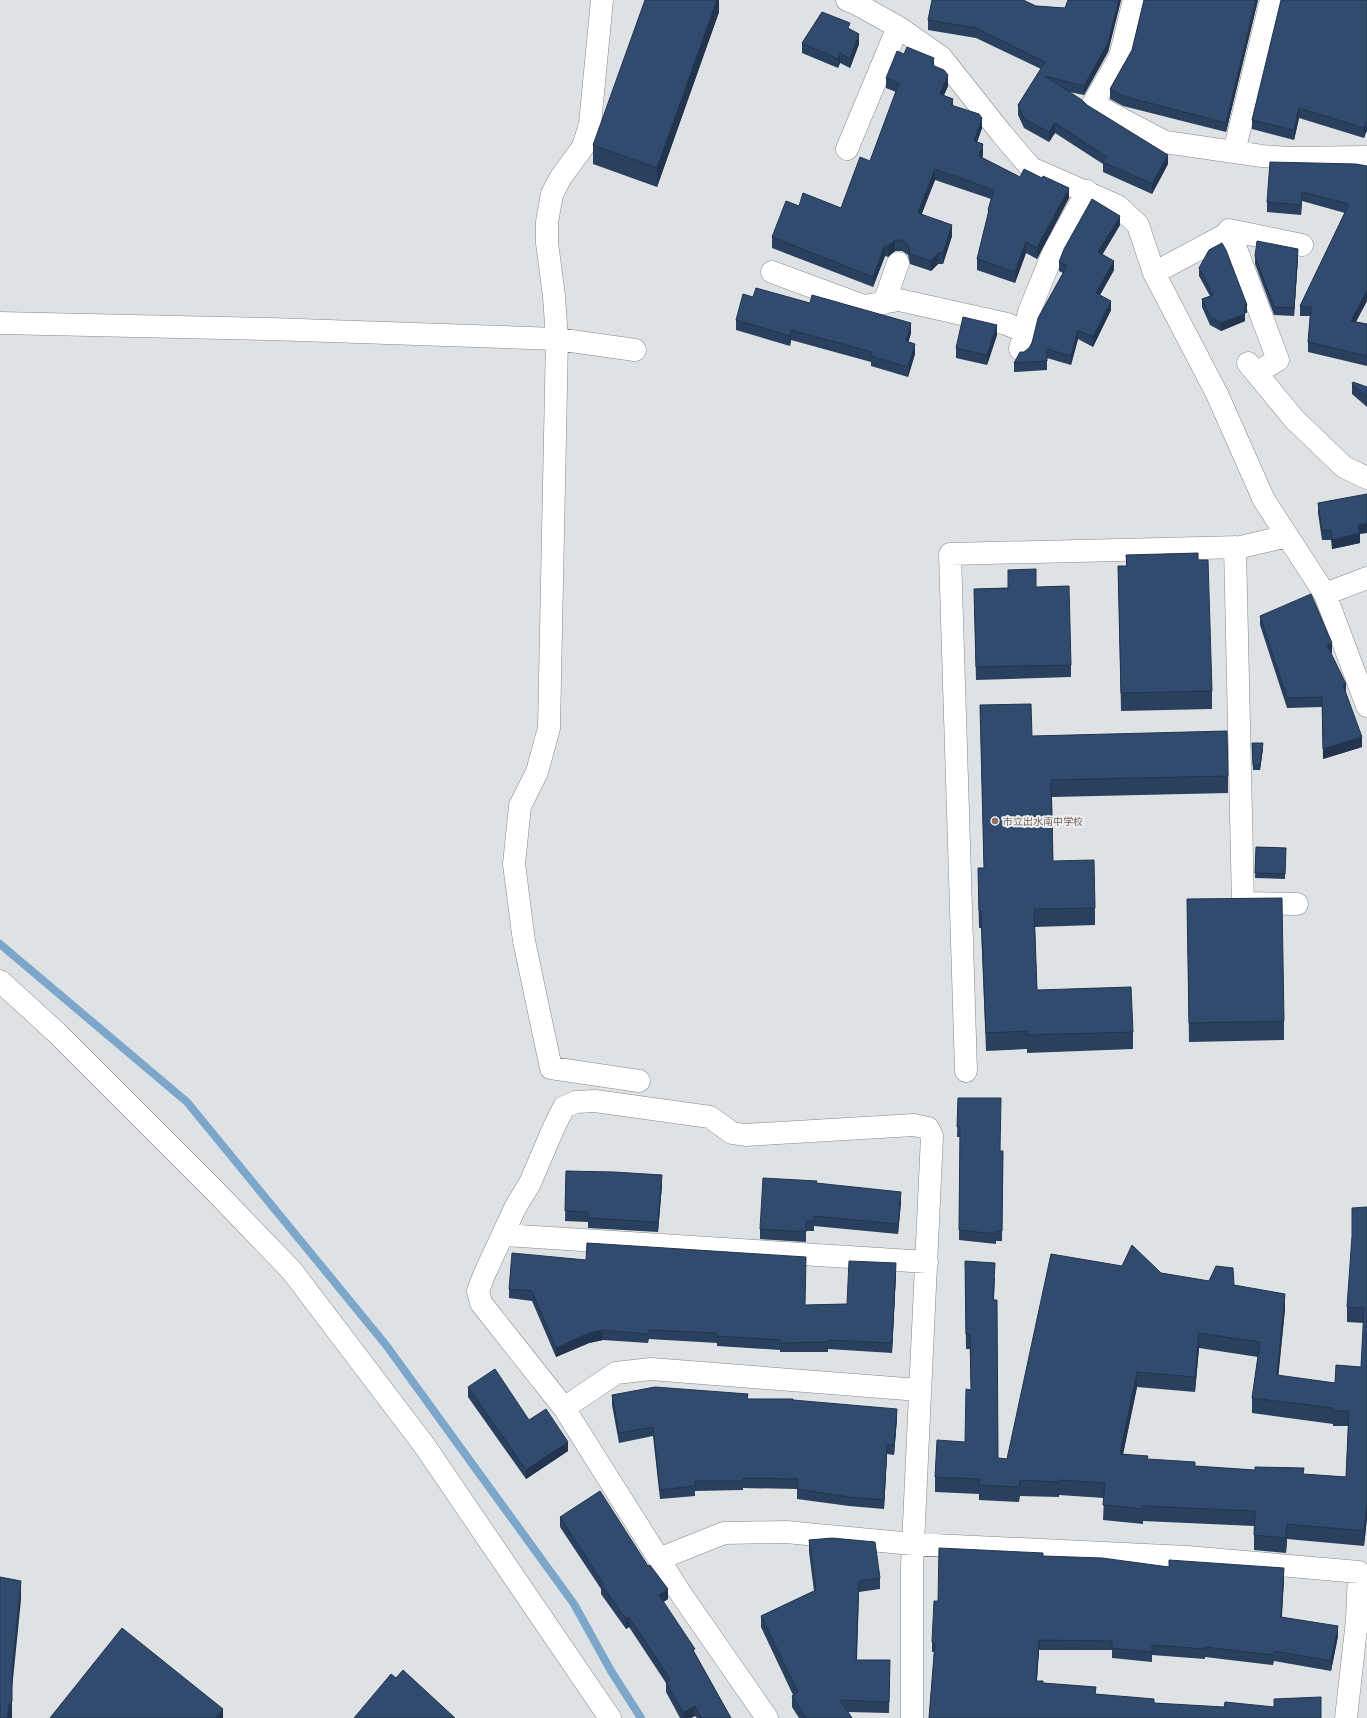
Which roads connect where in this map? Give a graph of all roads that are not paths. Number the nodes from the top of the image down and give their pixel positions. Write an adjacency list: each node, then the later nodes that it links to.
1 (602, 0): 17 (street)
2 (847, 0): 5 (street)
3 (1134, 0): 7 (street)
4 (1271, 0): 7 (street)
5 (898, 27): 6 (street); 9 (street)
6 (847, 149)
7 (1234, 152): 8 (street)
8 (1367, 157)
9 (1087, 192): 14 (street); 15 (street)
10 (1229, 230): 11 (street); 14 (street); 19 (street)
11 (1302, 244)
12 (898, 263): 15 (street)
13 (772, 272): 15 (street)
14 (1154, 273): 20 (street)
15 (884, 303)
16 (0, 323): 17 (street)
17 (556, 339): 18 (street); 28 (street)
18 (635, 350)
19 (1367, 478)
20 (1287, 536): 21 (street); 23 (street)
21 (1235, 547): 25 (street); 27 (street)
22 (1367, 578): 23 (street)
23 (1325, 594): 24 (street)
24 (1367, 706)
25 (1297, 904)
26 (0, 981): 36 (street)
27 (966, 1071)
28 (639, 1081)
29 (503, 1235): 30 (street); 30 (street); 32 (street)
30 (927, 1262): 31 (street)
31 (919, 1390): 32 (street); 33 (street)
32 (564, 1408): 34 (street)
33 (913, 1544): 34 (street); 35 (street); 38 (street)
34 (659, 1559): 37 (street)
35 (1362, 1621): 39 (street)
36 (610, 1718)
37 (767, 1718)
38 (912, 1718)
39 (1346, 1718)

